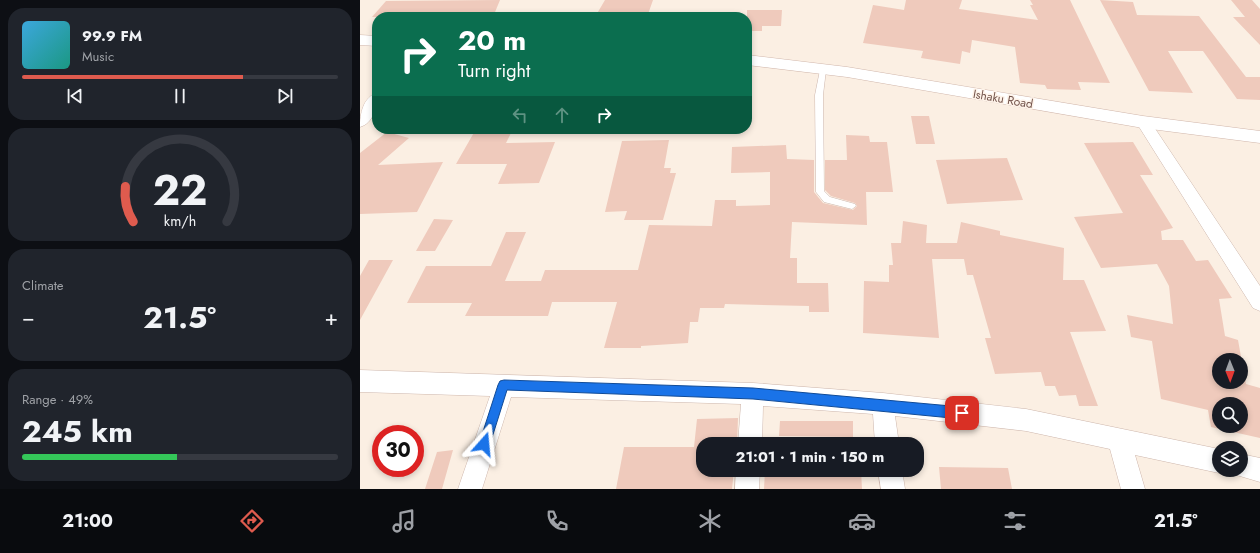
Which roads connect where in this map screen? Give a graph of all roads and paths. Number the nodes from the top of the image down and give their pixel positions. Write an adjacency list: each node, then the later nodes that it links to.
1 (360, 40): 2 (street)
2 (372, 41)
3 (752, 61): 4 (street, Ishaku Road)
4 (823, 70): 7 (street, Ishaku Road); 9 (lane)
5 (372, 105): 6 (street)
6 (360, 122)
7 (1143, 122): 8 (street, Ishaku Road); 10 (street)
8 (1260, 137)
9 (852, 206)
10 (1260, 302)
11 (360, 380): 12 (street)
12 (504, 385): 13 (street); 23 (street)
13 (753, 394): 14 (street); 15 (street)
14 (882, 404): 16 (street); 17 (street)
15 (750, 437)
16 (886, 437)
17 (1119, 440): 18 (street); 26 (street)
18 (1212, 460)
19 (1248, 467): 20 (street)
20 (1260, 470)
21 (748, 477): 24 (street)
22 (891, 477): 25 (street)
23 (470, 489)
24 (747, 489)
25 (893, 489)
26 (1133, 489)

